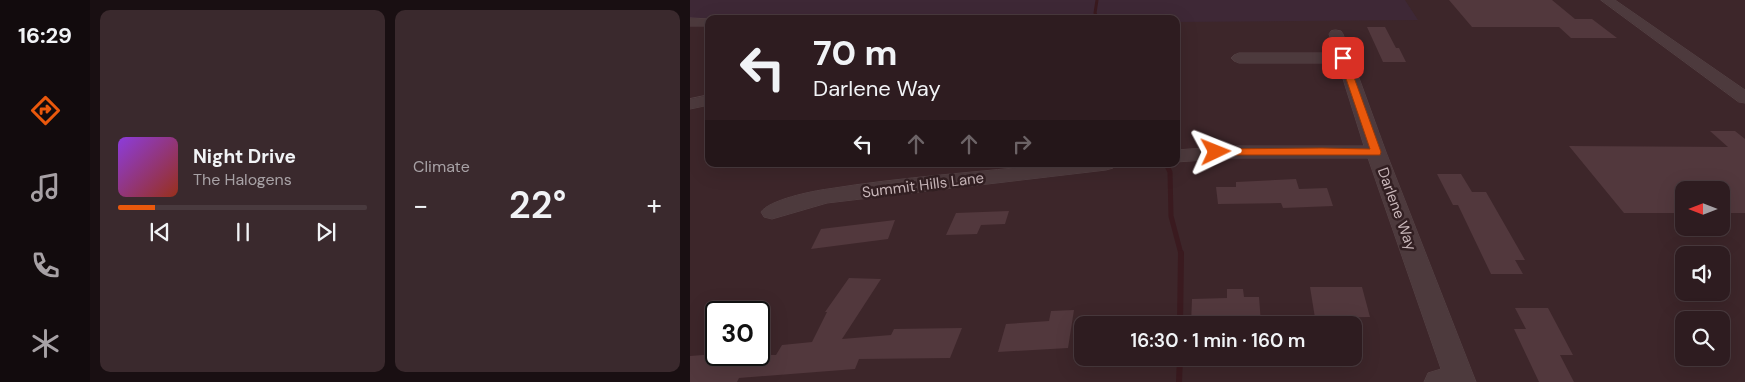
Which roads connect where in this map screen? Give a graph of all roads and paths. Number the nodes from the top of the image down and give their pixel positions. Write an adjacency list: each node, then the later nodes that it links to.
1 (1607, 0): 7 (street)
2 (690, 22): 3 (street)
3 (705, 22)
4 (1336, 34): 6 (street, Darlene Way)
5 (1240, 58): 6 (street)
6 (1343, 58): 10 (street, Darlene Way)
7 (1745, 98)
8 (705, 101): 9 (street)
9 (690, 104)
10 (1376, 152): 11 (street); 14 (street, Darlene Way)
11 (1180, 156)
12 (1052, 167): 13 (street, Summit Hills Lane)
13 (772, 212)
14 (1454, 381)

